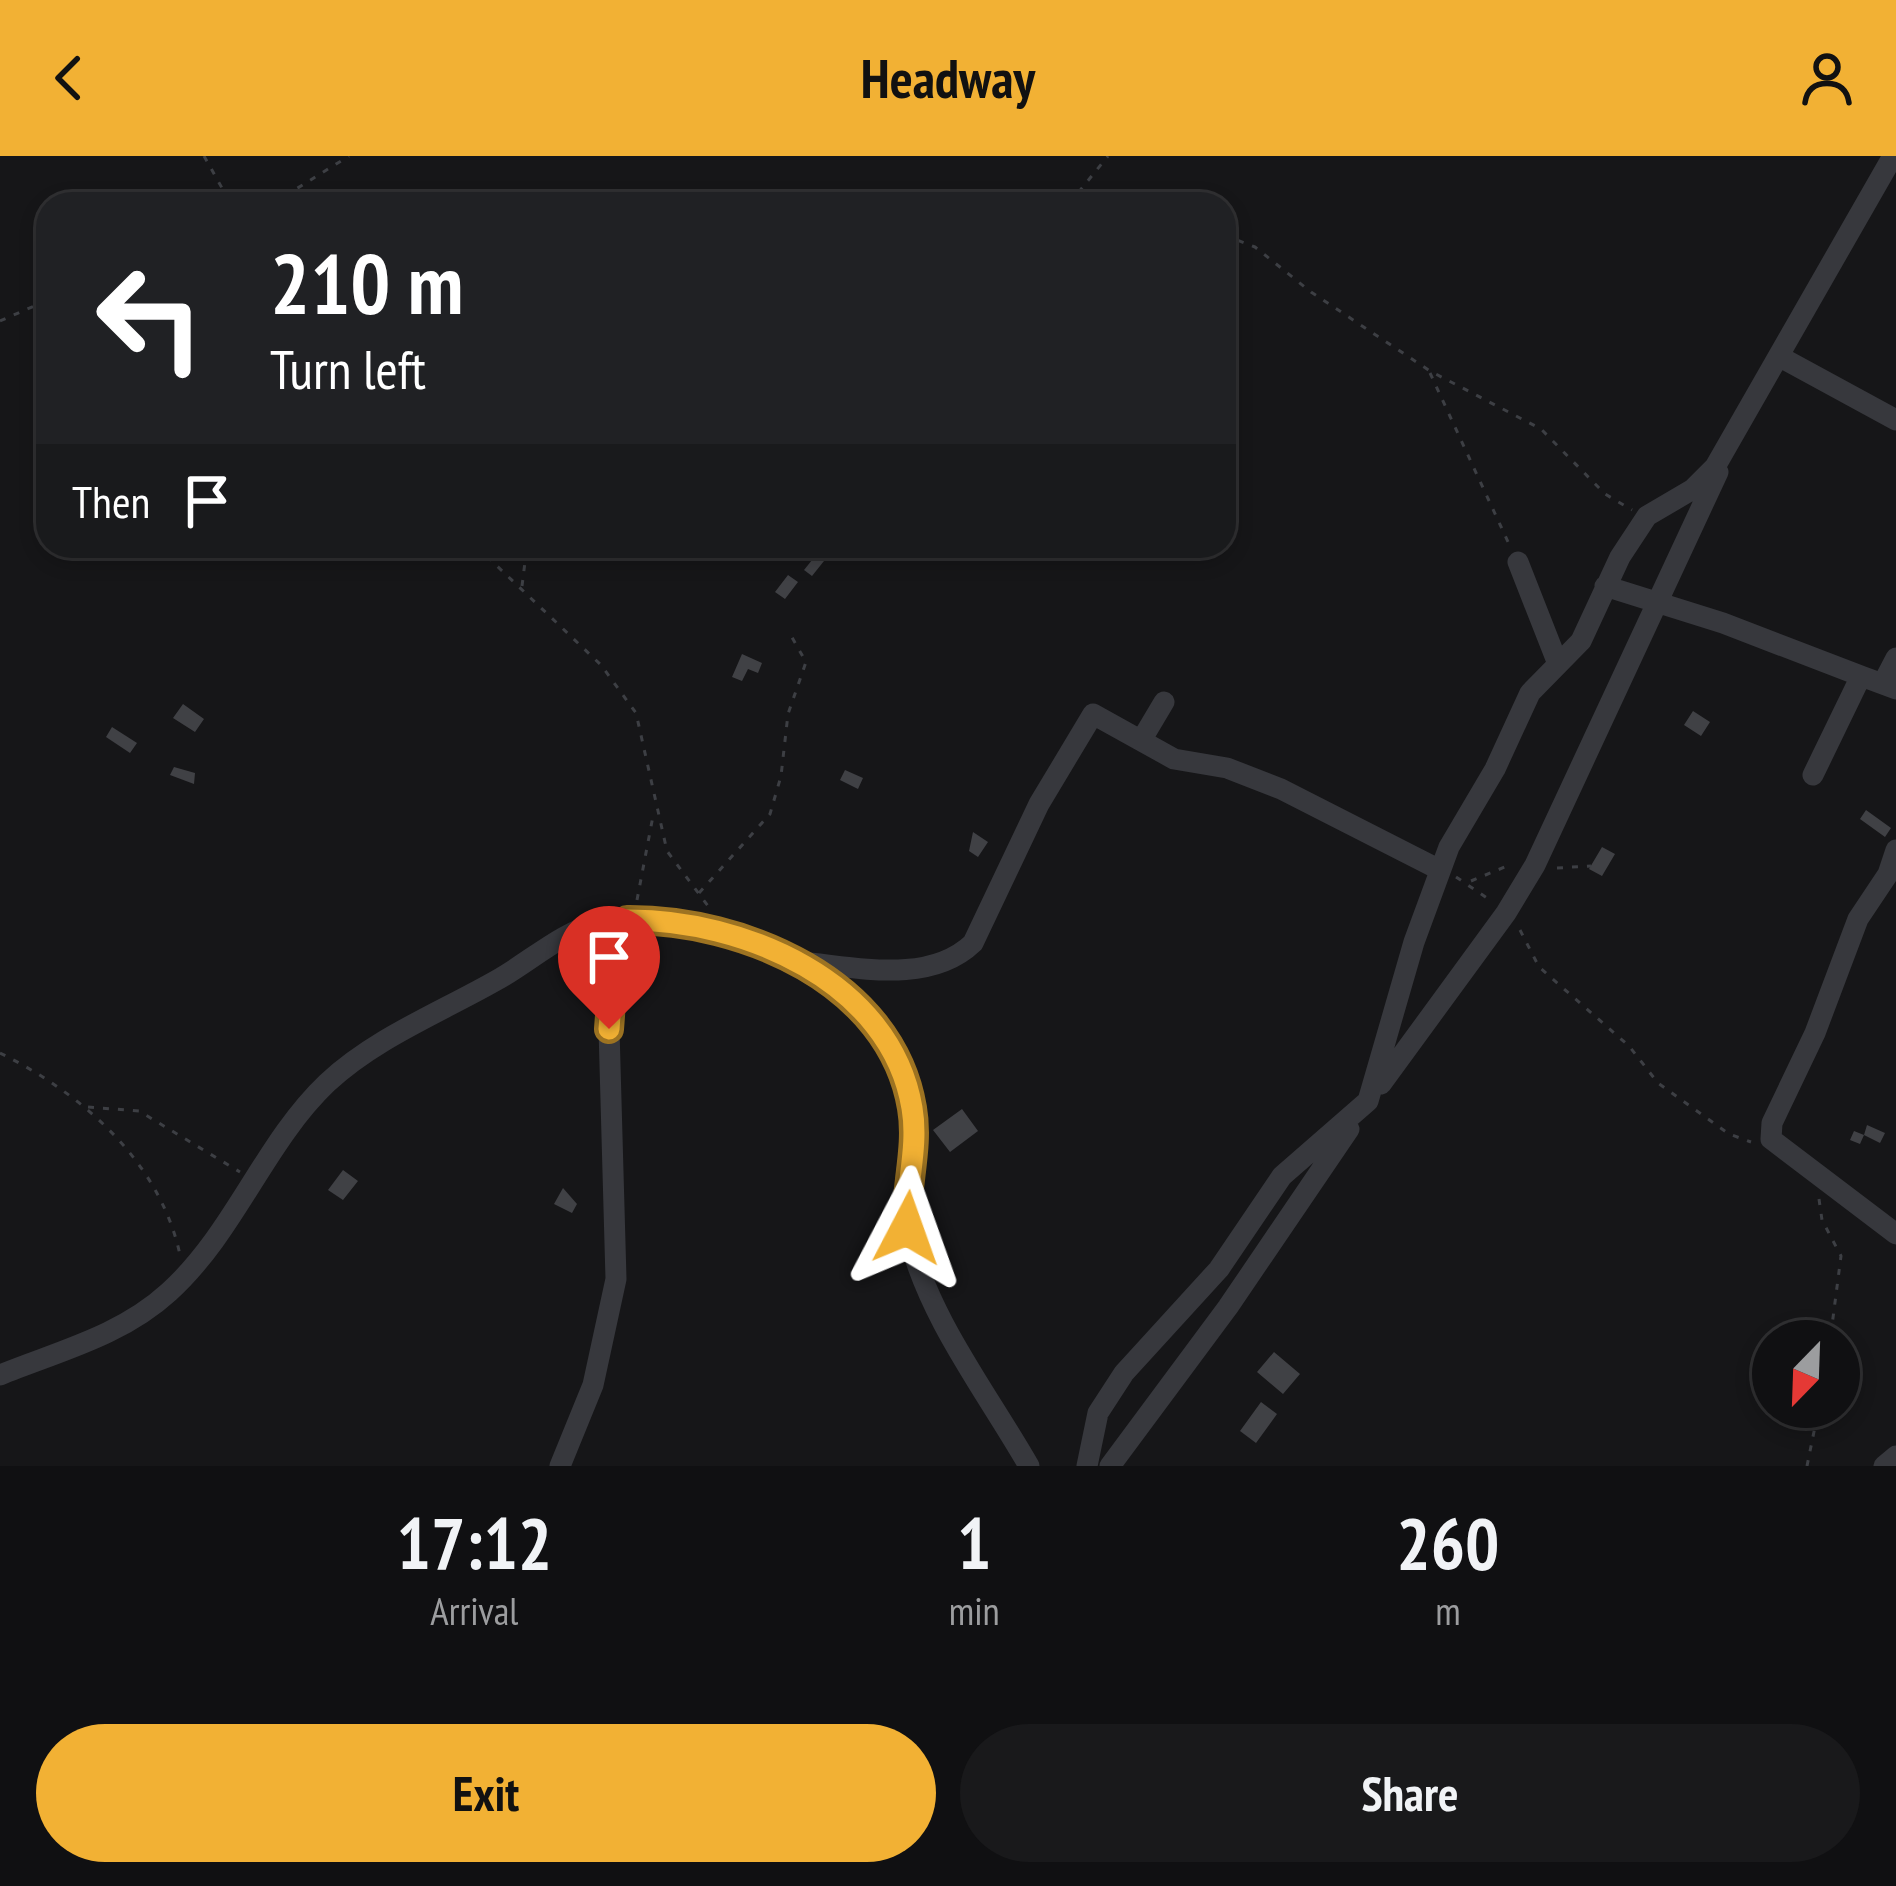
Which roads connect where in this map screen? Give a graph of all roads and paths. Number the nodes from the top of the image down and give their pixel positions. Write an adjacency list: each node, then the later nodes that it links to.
1 (204, 156): 6 (path)
2 (349, 156): 7 (path)
3 (1108, 156): 8 (path)
4 (1893, 156): 5 (street)
5 (1889, 179): 12 (street)
6 (224, 192)
7 (291, 192)
8 (1079, 192)
9 (1236, 240): 13 (path)
10 (36, 305): 11 (path)
11 (0, 321)
12 (1782, 358): 14 (street); 15 (street)
13 (1430, 371): 16 (path); 19 (path)
14 (1896, 420)
15 (1734, 435): 16 (street); 22 (street)
16 (1647, 516): 20 (street)
17 (489, 558): 21 (path)
18 (526, 558): 21 (path)
19 (1518, 562): 25 (street)
20 (1605, 586): 22 (street); 25 (street)
21 (522, 588): 30 (path)
22 (1659, 603): 26 (street); 34 (street)
23 (790, 634): 33 (path)
24 (1896, 658): 26 (street)
25 (1558, 664): 32 (street)
26 (1880, 683): 29 (street)
27 (1164, 702): 28 (street)
28 (1142, 739): 32 (street); 37 (street)
29 (1814, 775)
30 (655, 811): 33 (path); 35 (path)
31 (1896, 850): 41 (street)
32 (1440, 870): 34 (path); 39 (street)
33 (698, 895): 36 (path)
34 (1506, 913): 39 (street); 41 (path)
35 (630, 920): 36 (street); 42 (street); 50 (street)
36 (737, 934): 37 (street)
37 (794, 961): 51 (street)
38 (0, 1052): 40 (path)
39 (1368, 1101): 52 (street); 53 (street)
40 (87, 1107): 42 (path); 45 (path)
41 (1771, 1139): 43 (street)
42 (258, 1180): 45 (street)
43 (1823, 1180): 44 (street); 46 (path)
44 (1896, 1234)
45 (184, 1276): 47 (street)
46 (1833, 1320)
47 (0, 1375)
48 (1815, 1428): 54 (path)
49 (1896, 1456): 55 (street)
50 (560, 1466)
51 (1029, 1466)
52 (1087, 1466)
53 (1110, 1466)
54 (1808, 1466)
55 (1884, 1466)

